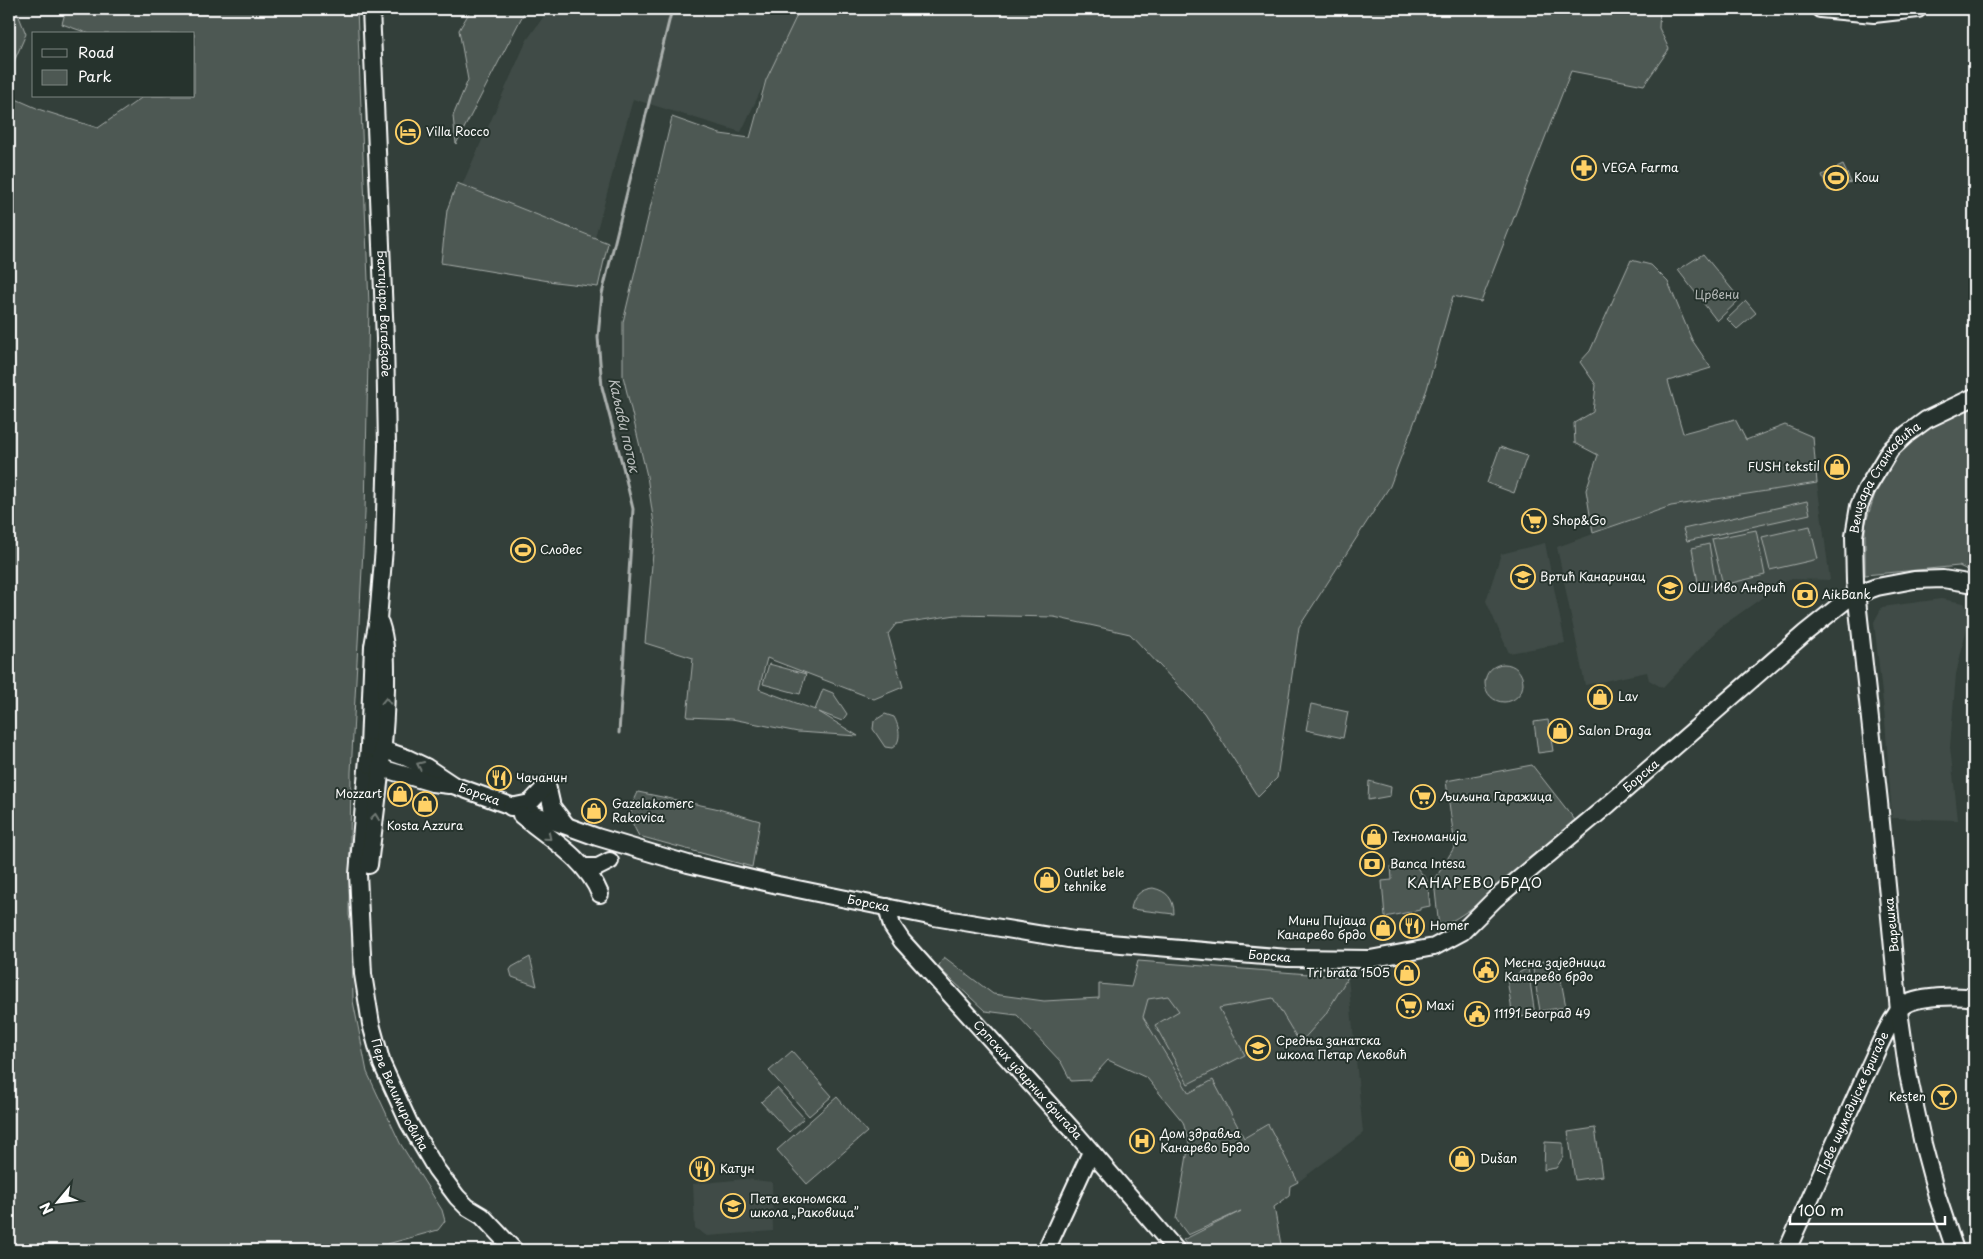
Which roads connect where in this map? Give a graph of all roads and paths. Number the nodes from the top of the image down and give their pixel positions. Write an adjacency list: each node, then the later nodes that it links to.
1 (370, 9): 7 (main road, Бахтијара Вагабзаде)
2 (1820, 9): 3 (main road)
3 (1918, 9)
4 (1974, 397): 6 (main road, Велизара Станковића)
5 (1974, 584): 6 (main road, Борска)
6 (1857, 594): 15 (main road, Борска); 17 (main road, Варешка)
7 (377, 748): 8 (main road, Бахтијара Вагабзаде); 9 (main road, Борска, one-way to 7)
8 (374, 766): 9 (main road, Борска); 21 (main road, Пере Велимировића)
9 (453, 785): 10 (main road, Борска)
10 (511, 807): 11 (main road, Борска); 11 (main road); 13 (main road, one-way to 13)
11 (570, 828): 15 (main road, Борска)
12 (610, 861): 13 (main road)
13 (585, 867): 14 (main road)
14 (600, 894)
15 (887, 907): 20 (main road, Српских ударних бригада)
16 (1974, 998): 17 (main road)
17 (1899, 1011): 18 (main road, Прве шумадијске бригаде); 19 (main road, Варешка)
18 (1875, 1054): 19 (main road); 24 (main road, Прве шумадијске бригаде)
19 (1906, 1055): 25 (main road, Варешка)
20 (1091, 1152): 22 (main road); 23 (main road, Српских ударних бригада)
21 (514, 1250)
22 (1046, 1250)
23 (1176, 1250)
24 (1787, 1250)
25 (1955, 1250)

